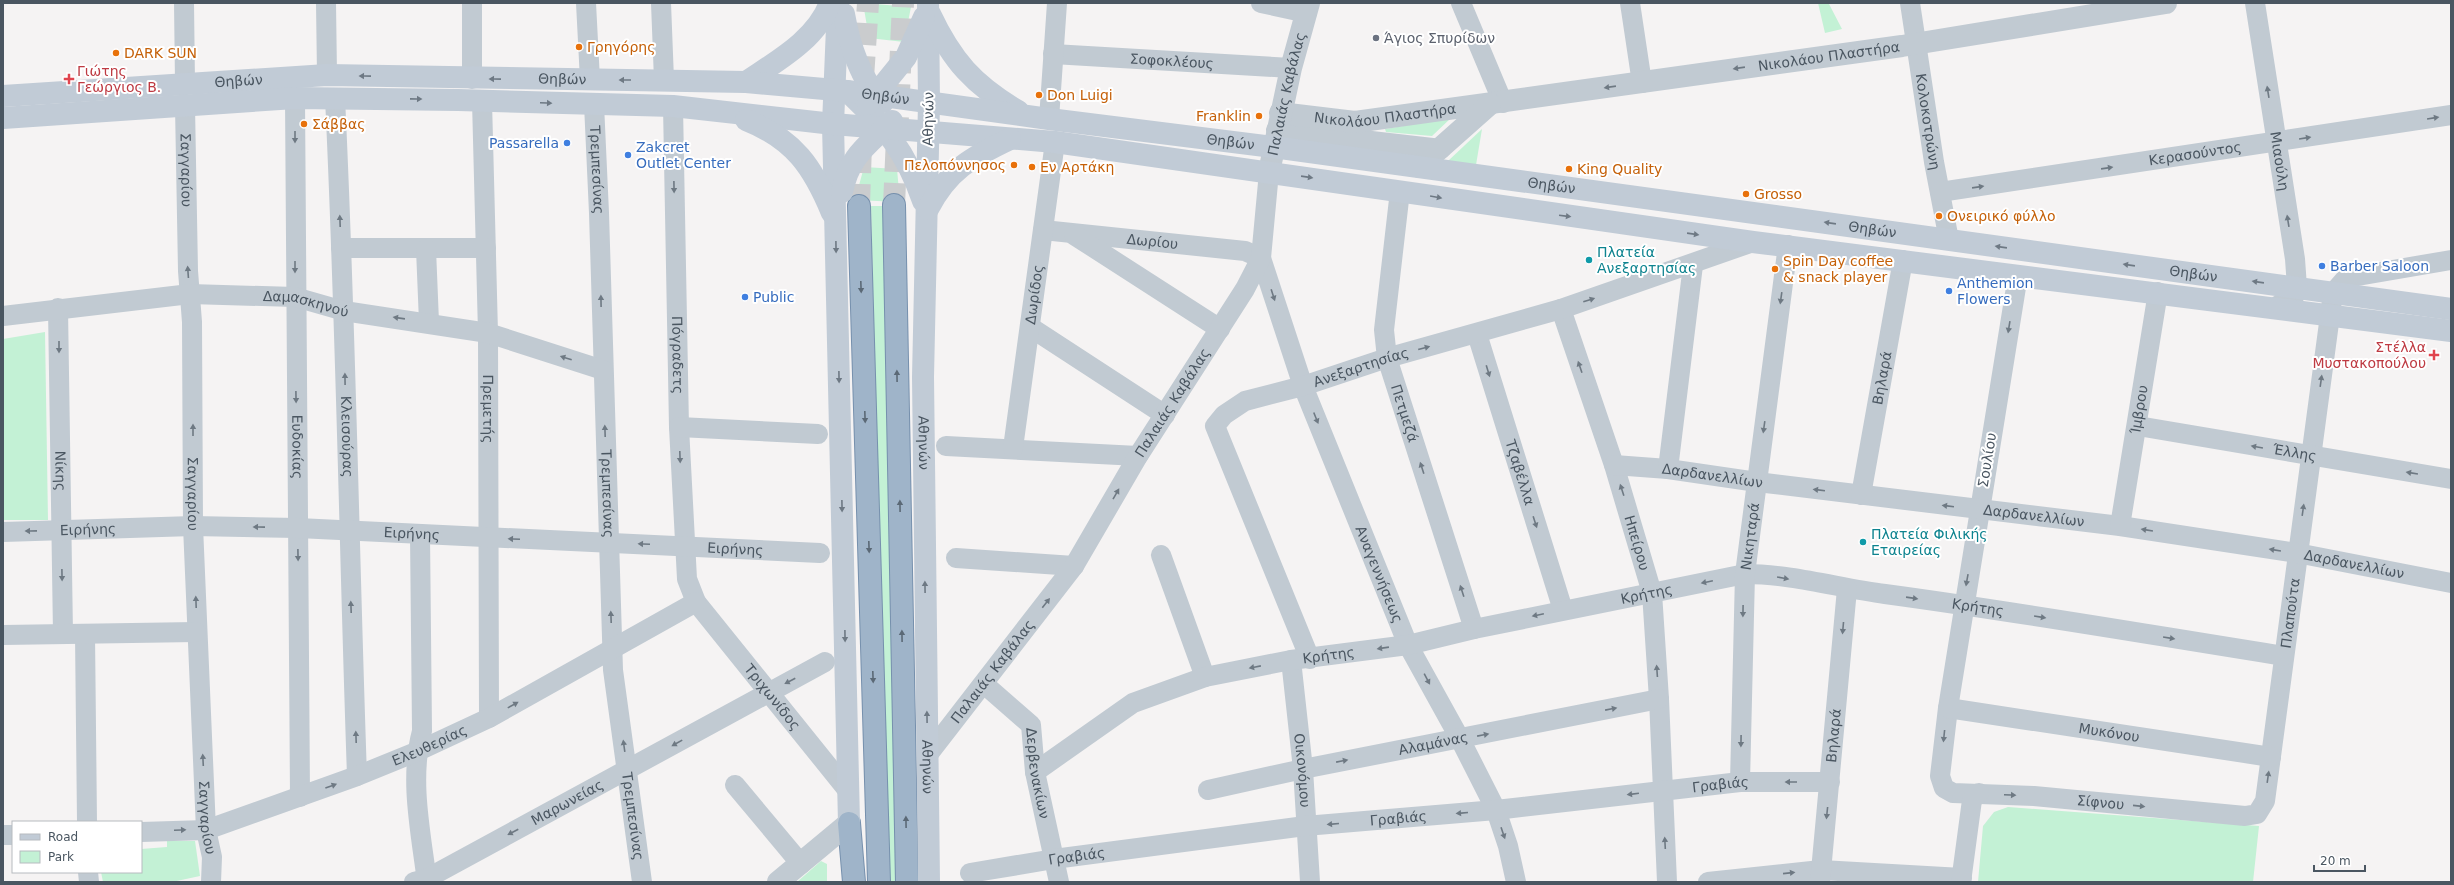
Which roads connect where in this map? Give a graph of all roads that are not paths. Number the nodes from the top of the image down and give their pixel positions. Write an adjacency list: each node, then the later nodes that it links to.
1 (184, 3): 26 (street)
2 (326, 3): 21 (street)
3 (472, 3): 22 (street)
4 (586, 3): 23 (street)
5 (661, 3): 24 (street)
6 (830, 3): 25 (main road)
7 (838, 3): 28 (main road)
8 (842, 3): 33 (main road)
9 (1057, 3): 19 (street)
10 (1261, 3): 17 (street)
11 (1461, 3): 35 (street)
12 (1630, 3): 27 (street)
13 (1910, 3): 18 (street, Κολοκοτρώνη)
14 (2166, 3): 18 (street, Νικολάου Πλαστήρα)
15 (2255, 3): 49 (street, Μιαούλη, one-way to 15)
16 (928, 6): 33 (main road); 34 (main road, Αθηνών); 42 (main road)
17 (1308, 8): 20 (street, Παλαιάς Καβάλας)
18 (1916, 44): 27 (street, Νικολάου Πλαστήρα, one-way to 27); 54 (street, Κολοκοτρώνη)
19 (1053, 54): 20 (street, Σοφοκλέους); 42 (street)
20 (1291, 68): 45 (street, Παλαιάς Καβάλας)
21 (327, 76): 22 (main road, Θηβών, one-way to 21); 26 (main road, Θηβών)
22 (472, 79): 23 (main road, Θηβών, one-way to 22)
23 (590, 80): 24 (main road, Θηβών, one-way to 23)
24 (664, 80): 25 (main road, Θηβών)
25 (746, 82): 28 (main road, Θηβών)
26 (185, 83): 29 (main road, Θηβών)
27 (1642, 83): 35 (street, Νικολάου Πλαστήρα, one-way to 35)
28 (841, 91): 33 (main road); 44 (main road)
29 (3, 96)
30 (295, 98): 31 (main road, Θηβών); 37 (main road, Θηβών); 76 (street, Ευδοκίας, one-way to 76)
31 (335, 98): 32 (main road, Θηβών, one-way to 32); 64 (street, Κλεισούρας, one-way to 31)
32 (482, 101): 36 (main road, Θηβών, one-way to 36); 65 (street, Πρεμετής)
33 (870, 101): 34 (main road, Θηβών); 43 (main road); 44 (main road)
34 (922, 102): 42 (main road, Θηβών); 43 (main road); 46 (main road, Αθηνών)
35 (1497, 103): 45 (street, Νικολάου Πλαστήρα); 50 (street, Νικολάου Πλαστήρα)
36 (594, 104): 38 (main road, Θηβών); 91 (street, Τρεμπεσίνας, one-way to 36)
37 (184, 106): 41 (main road, Θηβών); 75 (street, Σαγγαρίου, one-way to 37)
38 (673, 106): 39 (main road, Θηβών); 95 (street, Πόγραδετς, one-way to 95)
39 (724, 112): 44 (main road, Θηβών); 58 (main road)
40 (2451, 115): 49 (street, Κερασούντος, one-way to 40)
41 (3, 118)
42 (1038, 118): 45 (main road, Θηβών)
43 (891, 122): 44 (main road, Θηβών); 46 (main road); 57 (main road); 58 (main road)
44 (841, 124): 58 (main road)
45 (1276, 130): 50 (street, Νικολάου Πλαστήρα); 51 (main road, Θηβών); 52 (street, Παλαιάς Καβάλας)
46 (921, 131): 47 (main road, Θηβών); 57 (main road, Αθηνών)
47 (1012, 138): 48 (main road, Θηβών); 57 (main road)
48 (1055, 142): 52 (main road, Θηβών); 59 (street, Δωρίδος)
49 (2276, 143): 54 (street, Κερασούντος, one-way to 49); 72 (street, Μιαούλη, one-way to 49)
50 (1441, 149): 51 (street, Νικολάου Πλαστήρα)
51 (1419, 167): 61 (main road, Θηβών, one-way to 51)
52 (1269, 172): 53 (main road, Θηβών, one-way to 53); 67 (street, Παλαιάς Καβάλας)
53 (1400, 191): 62 (main road, Θηβών, one-way to 62); 90 (street, Πετμεζά)
54 (1940, 192): 61 (street, Κολοκοτρώνη)
55 (894, 205): 181 (highway, Αθηνών, one-way to 55)
56 (859, 206): 180 (highway, one-way to 180)
57 (926, 212): 148 (main road, Αθηνών, one-way to 57)
58 (836, 221): 160 (main road, one-way to 160)
59 (1043, 230): 60 (street, Δωρίου); 85 (street, Δωρίδος)
60 (1070, 233): 67 (street, Δωρίου); 86 (street)
61 (1949, 240): 72 (main road, Θηβών, one-way to 61)
62 (1754, 242): 63 (main road, Θηβών); 70 (street, Ανεξαρτησίας)
63 (1788, 245): 68 (main road, Θηβών); 104 (street, Νικηταρά, one-way to 104)
64 (341, 248): 66 (street); 81 (street, Κλεισούρας)
65 (486, 248): 66 (street); 88 (street, Πρεμετής)
66 (426, 249): 84 (street)
67 (1261, 258): 86 (street, Παλαιάς Καβάλας); 92 (street, Αναγεννήσεως, one-way to 92)
68 (1903, 260): 71 (main road, Θηβών); 105 (street, Βηλαρά)
69 (2451, 260): 74 (street)
70 (1693, 265): 80 (street, Ανεξαρτησίας, one-way to 70); 102 (street)
71 (2018, 275): 73 (main road, Θηβών); 106 (street, Σουλίου, one-way to 106)
72 (2297, 287): 74 (main road, Θηβών); 78 (street)
73 (2158, 292): 78 (main road, Θηβών); 94 (street, Ίμβρου)
74 (2333, 293): 79 (main road, Θηβών); 82 (street, Πλαπούτα)
75 (190, 294): 76 (street, Δαμασκηνού); 77 (street, Δαμασκηνού); 107 (street, Σαγγαρίου, one-way to 75)
76 (296, 297): 81 (street, Δαμασκηνού); 109 (street, Ευδοκίας, one-way to 109)
77 (58, 308): 83 (street, Δαμασκηνού); 111 (street, Νίκης, one-way to 111)
78 (2274, 308): 82 (main road, Θηβών)
79 (2451, 308)
80 (1561, 309): 89 (street, Ανεξαρτησίας); 101 (street, Ηπείρου, one-way to 80)
81 (344, 311): 84 (street, Δαμασκηνού, one-way to 81); 110 (street, Κλεισούρας, one-way to 81)
82 (2331, 315): 87 (main road, Θηβών); 100 (street, Πλαπούτα, one-way to 82)
83 (3, 316)
84 (429, 322): 88 (street, Δαμασκηνού)
85 (1030, 327): 93 (street); 98 (street, Δωρίδος)
86 (1220, 329): 93 (street, Παλαιάς Καβάλας)
87 (2451, 331)
88 (488, 333): 91 (street, Δαμασκηνού, one-way to 88); 114 (street, Πρεμετής)
89 (1477, 334): 90 (street, Ανεξαρτησίας, one-way to 89); 128 (street, Τζαβέλλα, one-way to 128)
90 (1387, 358): 92 (street, Ανεξαρτησίας); 129 (street, Πετμεζά, one-way to 90)
91 (603, 370): 115 (street, Τρεμπεσίνας, one-way to 91)
92 (1303, 386): 134 (street, Αναγεννήσεως, one-way to 134); 137 (street, Ανεξαρτησίας)
93 (1165, 415): 99 (street, Παλαιάς Καβάλας)
94 (2138, 426): 100 (street, Έλλης, one-way to 94); 108 (street, Ίμβρου)
95 (679, 427): 96 (street); 116 (street, Πόγραδετς, one-way to 116)
96 (818, 434)
97 (946, 446): 98 (street)
98 (1013, 448): 99 (street)
99 (1138, 456): 121 (street, Παλαιάς Καβάλας, one-way to 99)
100 (2311, 456): 103 (street, Έλλης, one-way to 100); 118 (street, Πλαπούτα, one-way to 100)
101 (1614, 465): 102 (street, Δαρδανελλίων); 125 (street, Ηπείρου, one-way to 101)
102 (1668, 469): 104 (street, Δαρδανελλίων)
103 (2451, 479)
104 (1756, 482): 105 (street, Δαρδανελλίων, one-way to 104); 122 (street, Νικηταρά)
105 (1862, 495): 106 (street, Δαρδανελλίων, one-way to 105)
106 (1979, 509): 108 (street, Δαρδανελλίων); 127 (street, Σουλίου, one-way to 127)
107 (193, 526): 109 (street, Ειρήνης, one-way to 107); 111 (street, Ειρήνης); 130 (street, Σαγγαρίου, one-way to 107)
108 (2120, 526): 118 (street, Δαρδανελλίων, one-way to 108)
109 (298, 528): 110 (street, Ειρήνης); 162 (street, Ευδοκίας, one-way to 162)
110 (348, 530): 113 (street, Ειρήνης); 153 (street, Κλεισούρας, one-way to 110)
111 (61, 531): 112 (street, Ειρήνης, one-way to 112); 131 (street, Νίκης, one-way to 131)
112 (3, 532)
113 (420, 534): 114 (street, Ειρήνης); 147 (street)
114 (487, 538): 115 (street, Ειρήνης, one-way to 114); 145 (street, Πρεμετής)
115 (609, 543): 116 (street, Ειρήνης, one-way to 115); 135 (street, Τρεμπεσίνας, one-way to 115)
116 (683, 546): 117 (street, Ειρήνης); 126 (street, Πόγραδετς)
117 (820, 553)
118 (2297, 553): 123 (street, Δαρδανελλίων); 136 (street, Πλαπούτα)
119 (1161, 555): 140 (street)
120 (956, 558): 121 (street)
121 (1074, 566): 141 (street, Παλαιάς Καβάλας, one-way to 121)
122 (1745, 574): 124 (street, Κρήτης, one-way to 124); 125 (street, Κρήτης, one-way to 125); 154 (street, Νικηταρά, one-way to 154)
123 (2451, 583)
124 (1847, 589): 127 (street, Κρήτης, one-way to 127); 155 (street, Βηλαρά, one-way to 155)
125 (1652, 593): 128 (street, Κρήτης); 143 (street, Ηπείρου, one-way to 125)
126 (696, 602): 135 (street, Ελευθερίας); 142 (street, Τριχωνίδος)
127 (1963, 605): 136 (street, Κρήτης, one-way to 136); 144 (street, Σουλίου)
128 (1563, 610): 129 (street, Κρήτης, one-way to 129)
129 (1474, 628): 134 (street, Κρήτης)
130 (196, 632): 132 (street); 168 (street, Σαγγαρίου, one-way to 130)
131 (63, 634): 132 (street); 133 (street)
132 (85, 634): 165 (street)
133 (3, 635)
134 (1408, 645): 137 (street, Κρήτης, one-way to 137); 146 (street, Αναγεννήσεως, one-way to 146)
135 (612, 650): 145 (street, Ελευθερίας, one-way to 135); 151 (street, Τρεμπεσίνας, one-way to 135)
136 (2284, 656): 149 (street, Πλαπούτα)
137 (1310, 659): 138 (street, Κρήτης)
138 (1291, 660): 140 (street, Κρήτης, one-way to 140); 150 (street, Οικονόμου)
139 (825, 662): 142 (street, Μαρωνείας, one-way to 142)
140 (1205, 677): 152 (street, Κρήτης)
141 (984, 684): 148 (street, Παλαιάς Καβάλας); 152 (street, Δερβενακίων)
142 (770, 692): 151 (street, Μαρωνείας, one-way to 151); 160 (street, Τριχωνίδος)
143 (1659, 699): 146 (street, Αλαμάνας, one-way to 143); 159 (street, Ηπείρου)
144 (1948, 708): 149 (street, Μυκόνου); 157 (street, Σουλίου, one-way to 157)
145 (489, 718): 147 (street, Ελευθερίας)
146 (1460, 739): 150 (street, Αλαμάνας, one-way to 146); 163 (street, Αναγεννήσεως)
147 (416, 752): 153 (street, Ελευθερίας); 175 (street)
148 (927, 756): 182 (main road, Αθηνών)
149 (2271, 757): 164 (street, Πλαπούτα, one-way to 149)
150 (1303, 769): 158 (street, Αλαμάνας); 167 (street, Οικονόμου)
151 (628, 770): 175 (street, Μαρωνείας, one-way to 175); 177 (street, Τρεμπεσίνας)
152 (1036, 772): 170 (street, Δερβενακίων)
153 (357, 776): 162 (street, Ελευθερίας, one-way to 153)
154 (1740, 782): 155 (street, Γραβιάς, one-way to 154); 159 (street, Γραβιάς)
155 (1830, 782): 173 (street, Βηλαρά, one-way to 173)
156 (735, 785): 171 (street)
157 (1944, 788): 161 (street, Σίφνου)
158 (1208, 790)
159 (1662, 791): 163 (street, Γραβιάς, one-way to 163); 186 (street, Ηπείρου, one-way to 159)
160 (849, 792): 166 (main road)
161 (1979, 794): 164 (street, Σίφνου, one-way to 164); 174 (street)
162 (300, 797): 168 (street, Ελευθερίας)
163 (1496, 810): 167 (street, Γραβιάς, one-way to 167); 185 (street, Αναγεννήσεως, one-way to 185)
164 (2258, 814)
165 (87, 821)
166 (849, 823): 171 (street); 179 (highway)
167 (1305, 826): 170 (street, Γραβιάς); 184 (street, Οικονόμου)
168 (206, 830): 169 (street, Ελευθερίας, one-way to 168); 176 (street, Σαγγαρίου)
169 (142, 832)
170 (1054, 858): 172 (street, Γραβιάς); 183 (street, Δερβενακίων)
171 (800, 864): 178 (street)
172 (970, 873)
173 (1820, 876): 174 (street); 187 (street, one-way to 173)
174 (1961, 880)
175 (422, 881)
176 (211, 882)
177 (642, 882)
178 (778, 882)
179 (854, 882)
180 (879, 882)
181 (907, 882)
182 (929, 882)
183 (1059, 882)
184 (1310, 882)
185 (1516, 882)
186 (1667, 882)
187 (1708, 882)

